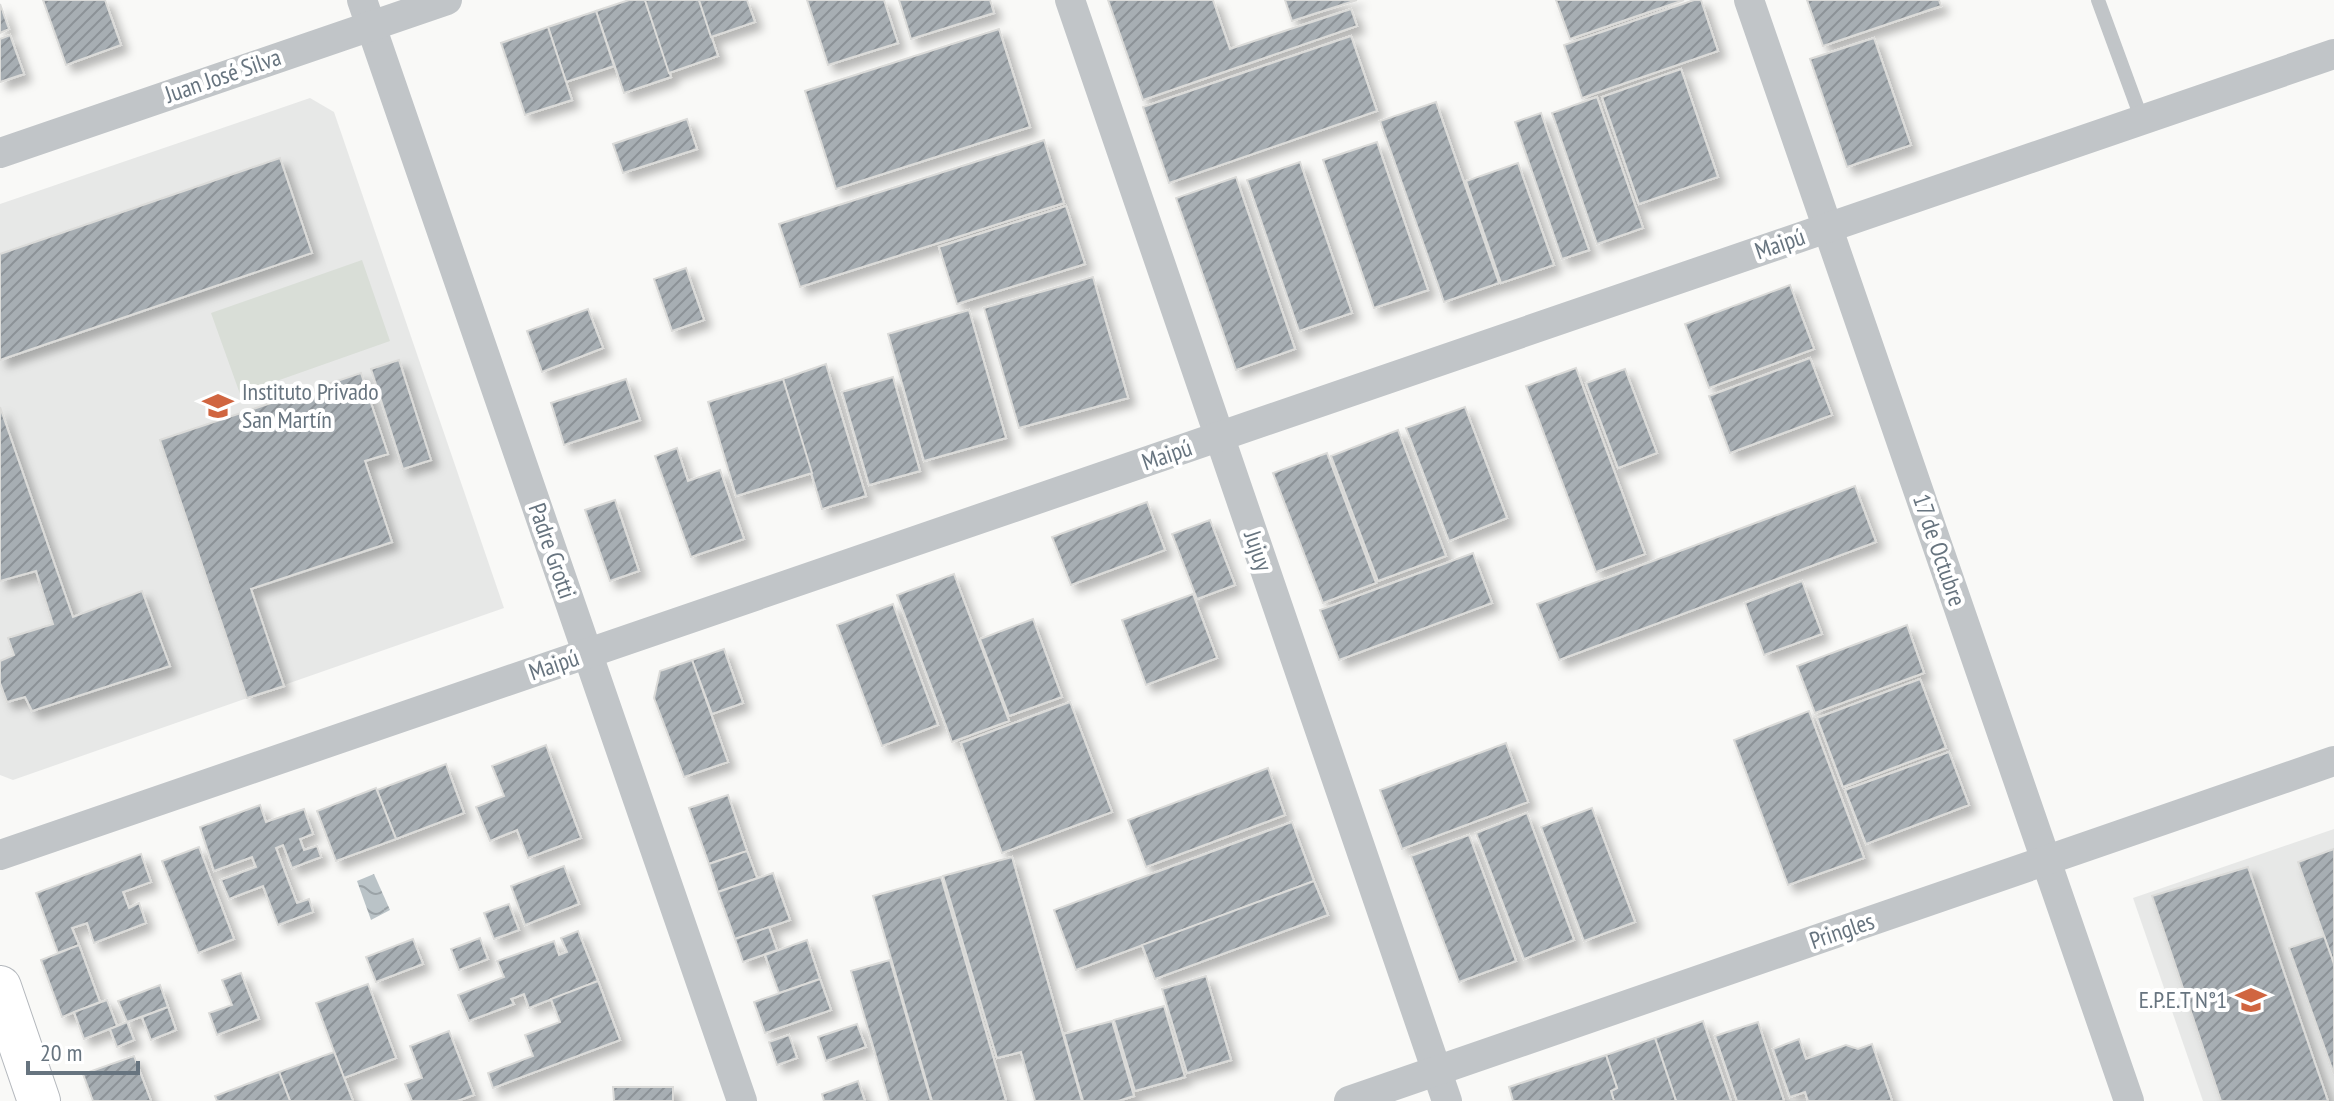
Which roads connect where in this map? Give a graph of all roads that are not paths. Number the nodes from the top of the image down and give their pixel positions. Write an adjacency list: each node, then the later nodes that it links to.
1 (447, 0): 5 (street, Juan José Silva)
2 (1070, 0): 10 (street, Jujuy)
3 (1749, 0): 9 (street, 17 de Octubre)
4 (2098, 0): 7 (lane)
5 (367, 13): 8 (street, Juan José Silva); 11 (street, Padre Grotti)
6 (2334, 54): 7 (street, Maipú)
7 (2142, 120): 9 (street, Maipú)
8 (0, 153)
9 (1829, 228): 10 (street, Maipú); 14 (street, 17 de Octubre)
10 (1219, 437): 11 (street, Maipú); 16 (street, Jujuy)
11 (587, 654): 13 (street, Maipú); 18 (street, Padre Grotti)
12 (2334, 761): 14 (street, Pringles)
13 (0, 855)
14 (2046, 860): 16 (street, Pringles); 20 (street, 17 de Octubre)
15 (0, 987): 17 (main road)
16 (1442, 1087): 19 (street, Pringles)
17 (39, 1101)
18 (742, 1101)
19 (1349, 1101)
20 (2129, 1101)

